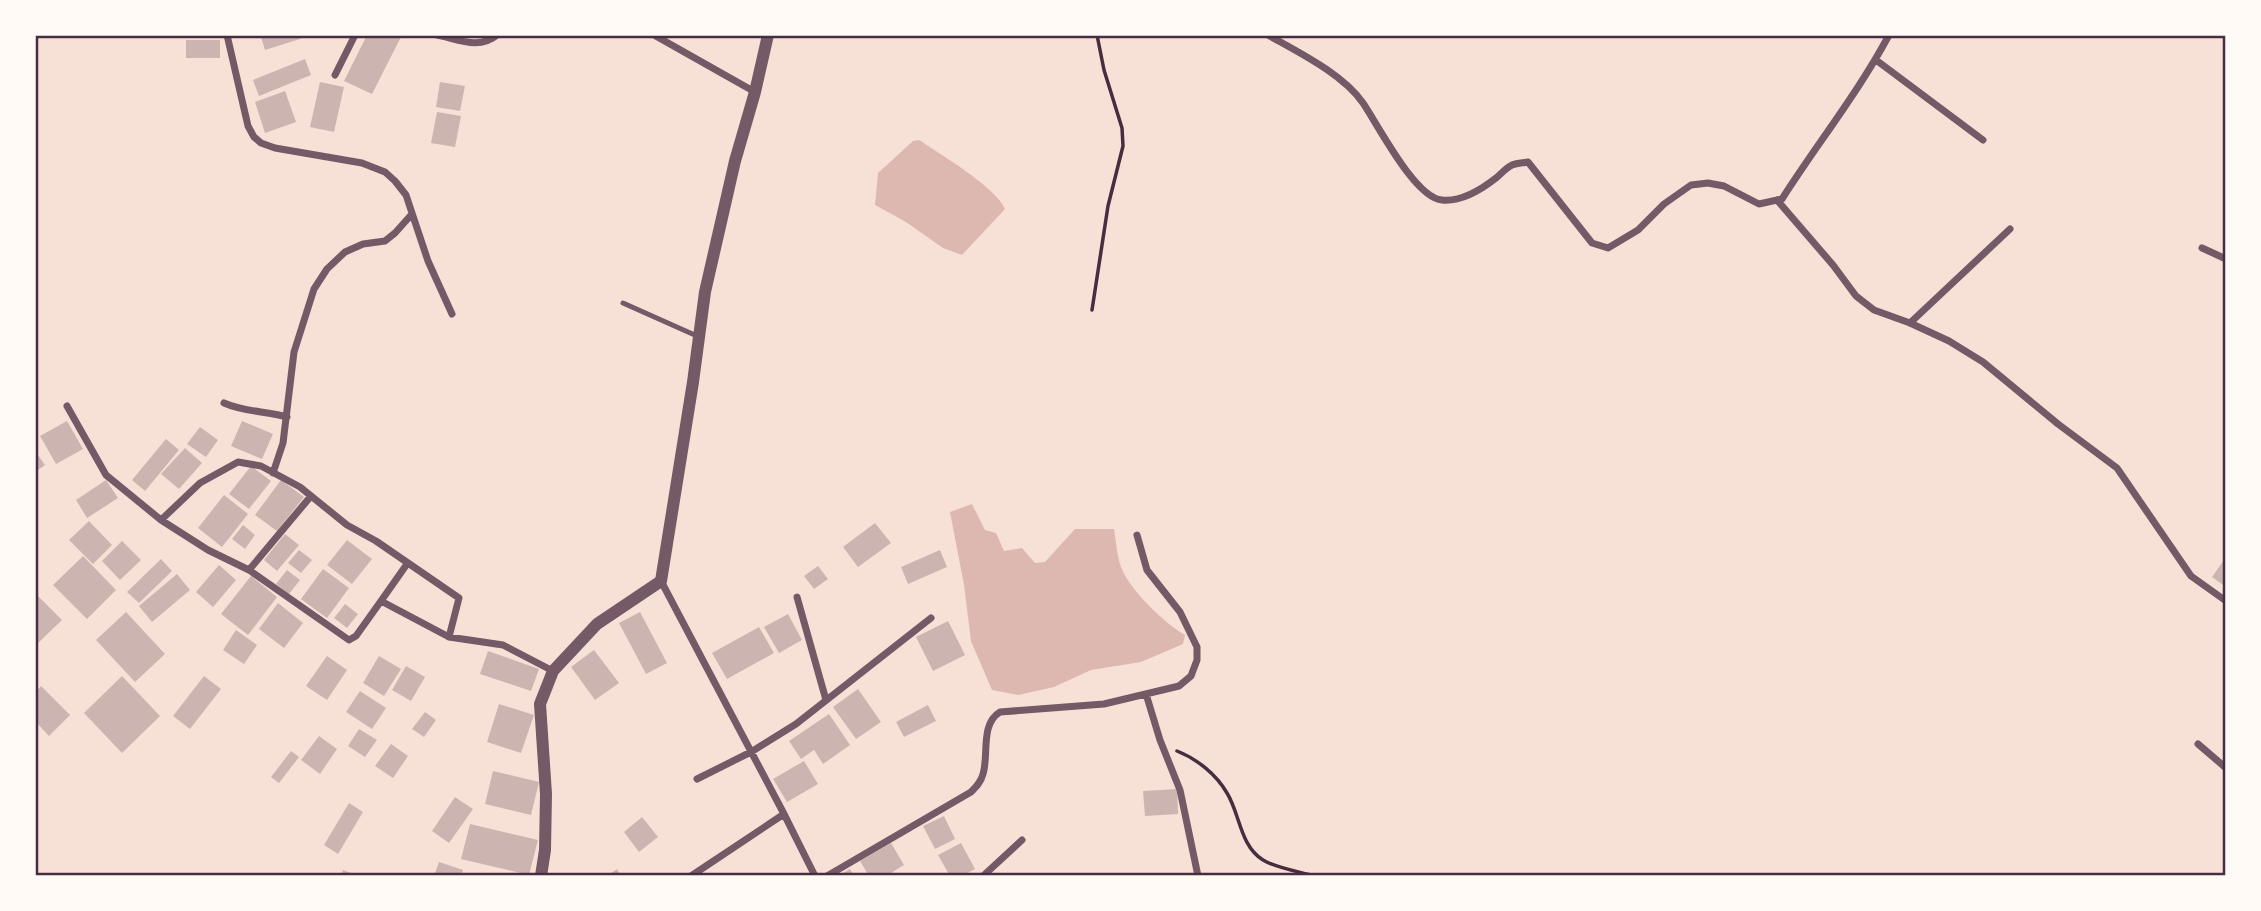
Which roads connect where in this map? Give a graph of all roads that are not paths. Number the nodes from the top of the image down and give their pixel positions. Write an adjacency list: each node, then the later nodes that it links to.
1 (227, 35): 14 (street)
2 (355, 35): 10 (street)
3 (437, 35): 4 (street)
4 (497, 35)
5 (654, 35): 11 (street)
6 (768, 35): 11 (street)
7 (1268, 35): 13 (street)
8 (1889, 35): 9 (street)
9 (1876, 60): 12 (street); 13 (street)
10 (335, 75)
11 (755, 92): 21 (street)
12 (1983, 139)
13 (1777, 200): 20 (street)
14 (412, 214): 19 (street); 24 (street)
15 (2010, 229): 20 (street)
16 (2202, 248): 17 (street)
17 (2226, 259)
18 (623, 303): 21 (lane)
19 (452, 314)
20 (1910, 323): 34 (street)
21 (699, 337): 31 (street)
22 (224, 403): 24 (street)
23 (67, 406): 27 (street)
24 (287, 417): 25 (street)
25 (273, 472): 26 (street); 27 (street)
26 (311, 496): 29 (street); 30 (street)
27 (161, 520): 30 (street)
28 (1136, 535): 38 (street)
29 (407, 564): 33 (street); 36 (street)
30 (248, 570): 33 (street)
31 (661, 581): 37 (street); 41 (street)
32 (797, 597): 39 (street)
33 (381, 601): 36 (street)
34 (2226, 601)
35 (931, 618): 39 (street)
36 (449, 637): 37 (street)
37 (553, 671): 46 (street)
38 (1146, 694): 49 (street); 51 (street)
39 (826, 700): 41 (street)
40 (2198, 744): 42 (street)
41 (751, 752): 43 (street); 44 (street)
42 (2226, 768)
43 (697, 779)
44 (784, 814): 47 (street); 48 (street)
45 (1022, 840): 50 (street)
46 (541, 876)
47 (691, 876)
48 (815, 876)
49 (827, 876)
50 (983, 876)
51 (1198, 876)

